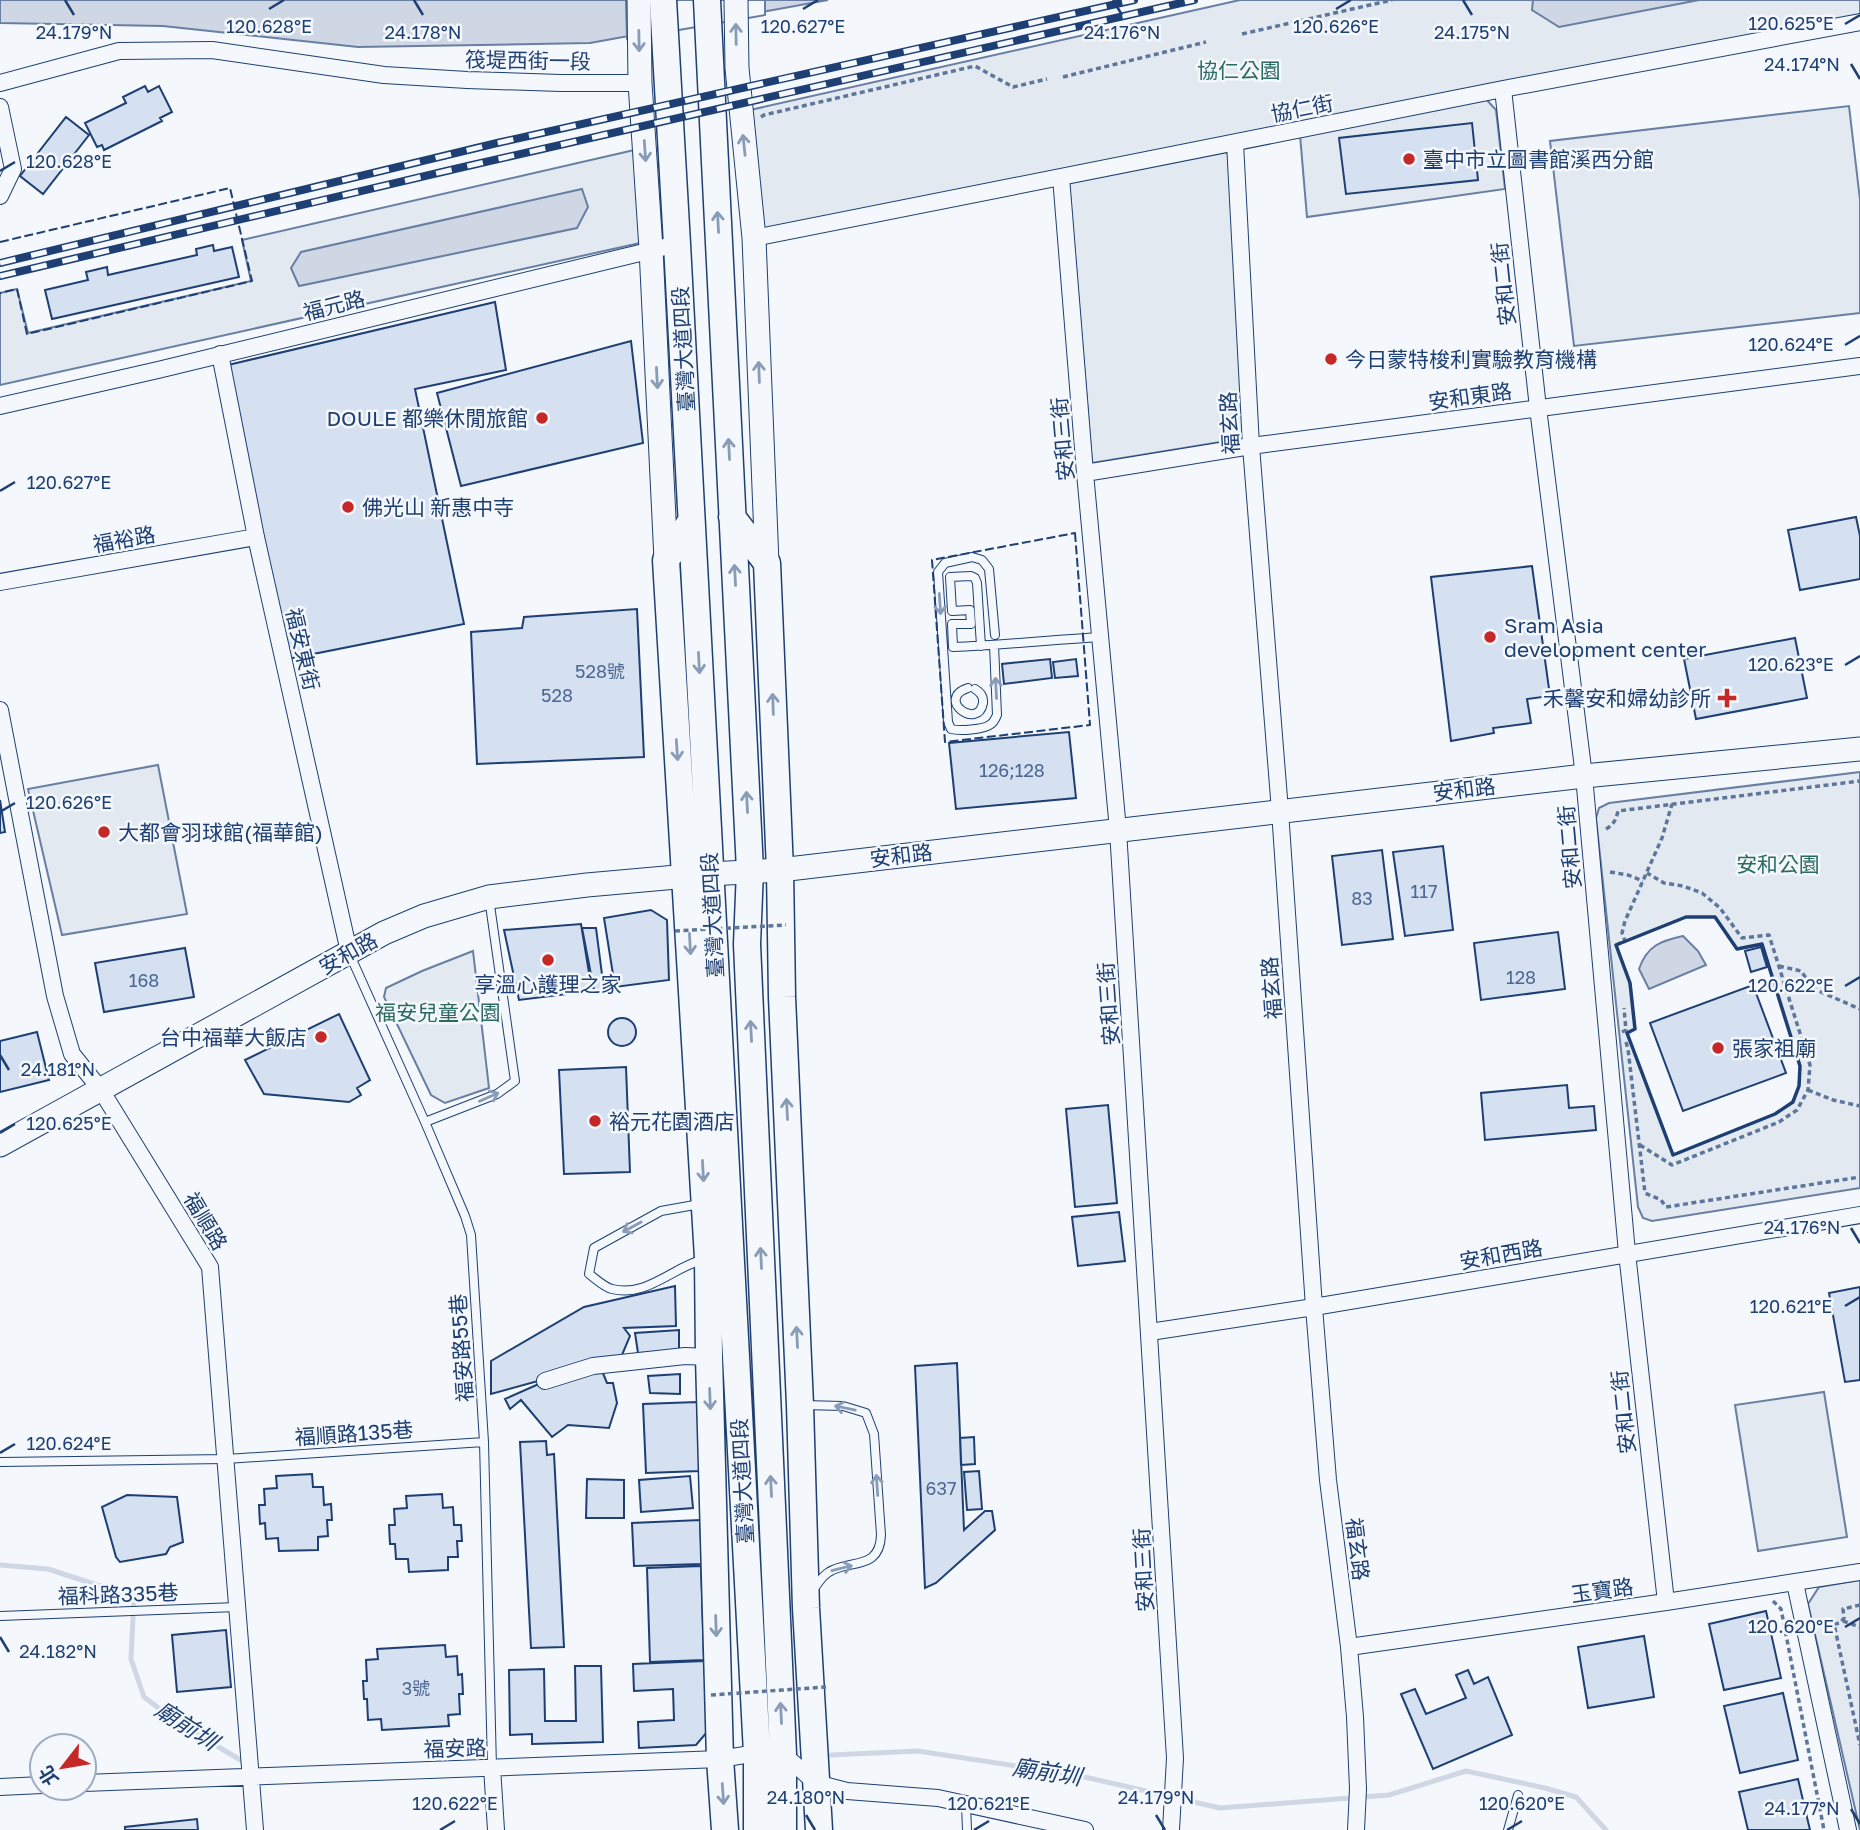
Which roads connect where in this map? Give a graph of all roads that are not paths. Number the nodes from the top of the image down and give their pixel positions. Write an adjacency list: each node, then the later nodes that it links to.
1 (639, 0): 8 (main road, 臺灣大道四段, one-way to 8)
2 (663, 0): 6 (main road, 臺灣大道四段)
3 (707, 0): 23 (main road, 臺灣大道四段, one-way to 3)
4 (736, 0): 14 (main road, one-way to 4)
5 (1860, 22): 9 (street, 協仁街)
6 (667, 82): 8 (lane); 15 (main road, 臺灣大道四段)
7 (0, 83): 8 (street, 筏堤西街一段)
8 (640, 83): 16 (main road, 臺灣大道四段, one-way to 16)
9 (1503, 89): 11 (street, 協仁街); 20 (street, 安和二街)
10 (0, 107): 13 (street)
11 (1235, 143): 12 (street, 協仁街); 21 (street, 福玄路)
12 (1062, 177): 14 (street, 協仁街); 22 (street, 安和三街)
13 (0, 196)
14 (754, 238): 27 (main road, one-way to 14)
15 (677, 244): 16 (street, 福元路); 24 (main road, 臺灣大道四段)
16 (651, 249): 17 (street, 福元路); 26 (main road, 臺灣大道四段, one-way to 26)
17 (220, 354): 19 (street, 福元路); 25 (street, 福安東街)
18 (1860, 366): 20 (street, 安和東路)
19 (0, 406)
20 (1538, 408): 21 (street, 安和東路); 35 (street, 安和二街)
21 (1251, 446): 22 (street, 安和東路); 36 (street, 福玄路)
22 (1085, 473): 30 (street, 安和三街)
23 (732, 517): 27 (main road); 38 (main road, 臺灣大道四段, one-way to 23)
24 (691, 521): 26 (main road); 40 (main road, 臺灣大道四段, one-way to 40)
25 (256, 537): 28 (street, 福裕路); 42 (street, 福安東街)
26 (666, 560): 40 (main road, 臺灣大道四段, one-way to 40)
27 (767, 563): 39 (main road, one-way to 27)
28 (0, 582)
29 (996, 635): 31 (lane, one-way to 31)
30 (1100, 637): 31 (lane); 37 (street, 安和三街)
31 (993, 645): 32 (lane)
32 (981, 646): 32 (lane)
33 (0, 710): 43 (street, 福順路)
34 (1860, 749): 35 (main road, 安和路)
35 (1584, 776): 36 (main road, 安和路); 48 (street, 安和二街)
36 (1280, 811): 37 (main road, 安和路); 50 (street, 福玄路)
37 (1118, 830): 39 (main road, 安和路); 51 (street, 安和三街)
38 (750, 870): 39 (main road, 安和路); 40 (main road, 安和路); 66 (main road, 臺灣大道四段, one-way to 38)
39 (780, 870): 54 (main road, one-way to 39)
40 (698, 875): 41 (main road, 安和路); 46 (main road, 臺灣大道四段, one-way to 46); 65 (main road, 臺灣大道四段)
41 (489, 897): 42 (main road, 安和路); 44 (lane, one-way to 41)
42 (349, 952): 43 (main road, 安和路); 44 (lane, 福安路55巷)
43 (101, 1090): 45 (main road, 安和路); 56 (street, 福順路)
44 (425, 1122): 55 (lane, 福安路55巷)
45 (0, 1145)
46 (705, 1204): 49 (main road, 臺灣大道四段); 49 (lane, one-way to 49)
47 (1860, 1216): 48 (street, 安和西路)
48 (1628, 1254): 50 (street, 安和西路); 60 (street, 安和二街)
49 (708, 1258): 52 (main road, 臺灣大道四段)
50 (1314, 1307): 51 (street, 安和西路); 64 (street, 福玄路)
51 (1150, 1332): 84 (street, 安和三街)
52 (709, 1357): 53 (street); 67 (main road, 臺灣大道四段, one-way to 67)
53 (545, 1381)
54 (800, 1405): 62 (main road); 62 (lane, one-way to 54)
55 (484, 1442): 56 (lane, 福順路135巷); 68 (lane, 福安路55巷)
56 (226, 1459): 57 (lane, 福順路135巷); 61 (street, 福順路)
57 (0, 1462)
58 (1860, 1572): 59 (street, 玉寶路)
59 (1795, 1583): 60 (street, 玉寶路); 87 (street)
60 (1666, 1602): 64 (street, 玉寶路)
61 (237, 1607): 63 (lane, 福科路335巷); 69 (street, 福順路)
62 (806, 1608): 71 (main road)
63 (0, 1616)
64 (1349, 1647): 85 (street, 福玄路)
65 (757, 1753): 66 (street, 福安路); 67 (street, 福安路); 79 (main road, 臺灣大道四段)
66 (783, 1754): 71 (street); 80 (main road, 臺灣大道四段)
67 (720, 1759): 68 (street, 福安路); 78 (main road, 臺灣大道四段, one-way to 78)
68 (492, 1767): 69 (street, 福安路); 77 (street)
69 (251, 1777): 70 (street, 福安路); 76 (street, 福順路)
70 (98, 1782)
71 (816, 1783): 75 (street); 81 (main road)
72 (28, 1786): 73 (street)
73 (0, 1787)
74 (1518, 1795): 86 (lane)
75 (966, 1805): 82 (lane); 83 (street)
76 (255, 1830)
77 (496, 1830)
78 (725, 1830)
79 (757, 1830)
80 (783, 1830)
81 (819, 1830)
82 (967, 1830)
83 (1085, 1830)
84 (1171, 1830)
85 (1356, 1830)
86 (1508, 1830)
87 (1848, 1830)

